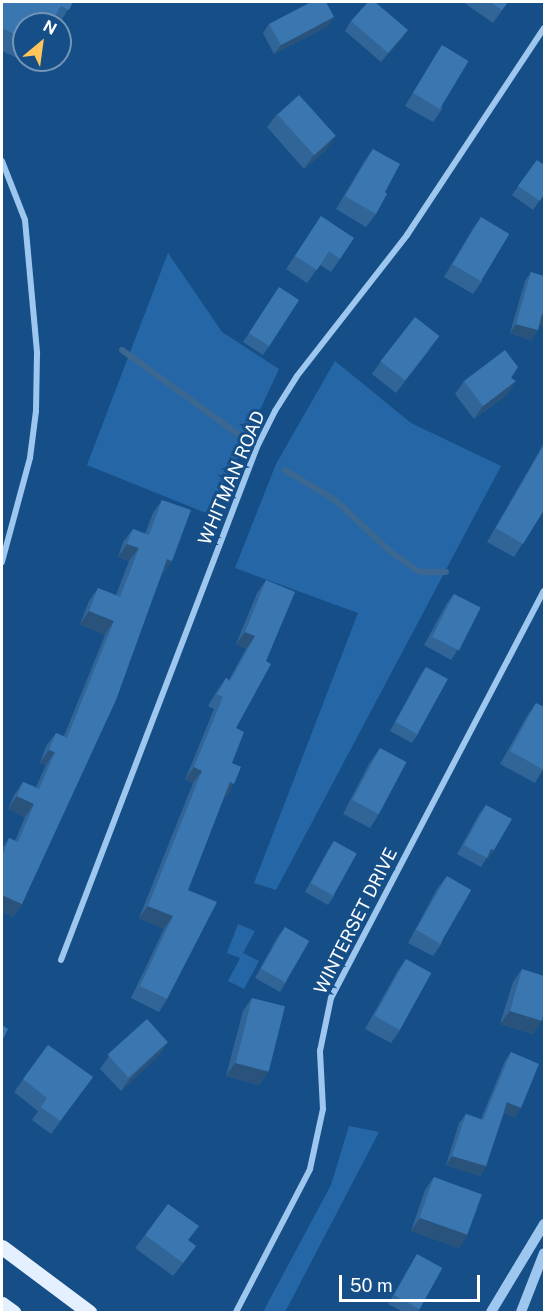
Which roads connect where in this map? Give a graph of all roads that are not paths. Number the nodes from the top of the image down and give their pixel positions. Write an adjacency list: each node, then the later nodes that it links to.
1 (544, 28): 5 (street, WHITMAN ROAD)
2 (2, 161): 3 (street)
3 (2, 562)
4 (544, 591): 12 (street, WINTERSET DRIVE)
5 (61, 960)
6 (544, 1224): 13 (street)
7 (2, 1247): 11 (main road)
8 (544, 1253): 14 (street)
9 (2, 1304): 10 (main road)
10 (13, 1312)
11 (89, 1312)
12 (236, 1312)
13 (491, 1312)
14 (520, 1312)

